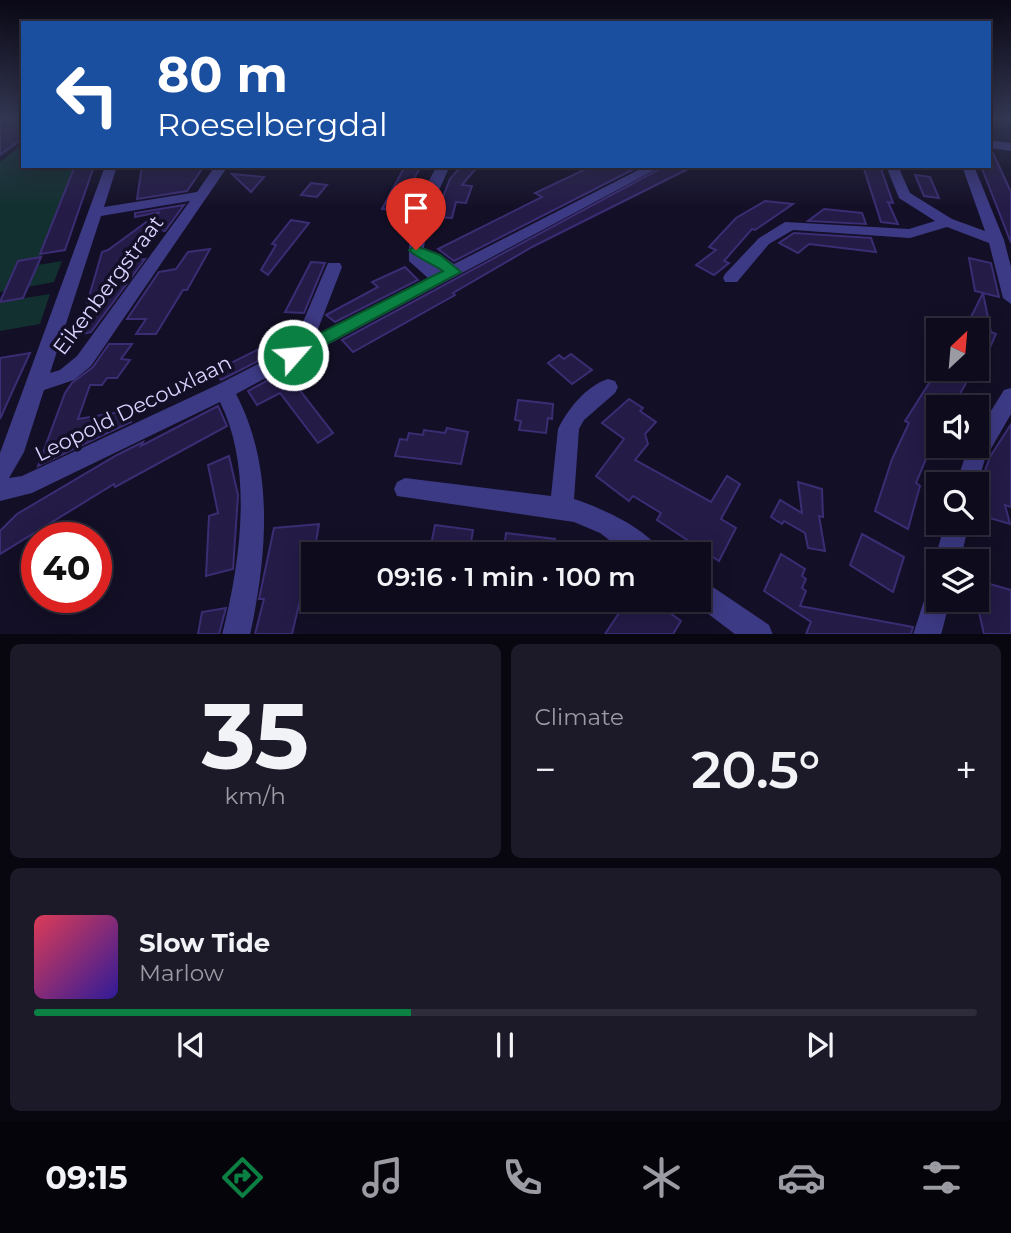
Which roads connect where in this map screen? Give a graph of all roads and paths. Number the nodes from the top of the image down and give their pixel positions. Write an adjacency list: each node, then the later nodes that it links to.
1 (110, 168): 8 (street)
2 (221, 168): 7 (street, Eikenbergstraat)
3 (443, 168): 12 (street)
4 (652, 168): 12 (street, Leopold Decouxlaan)
5 (893, 168): 9 (street)
6 (969, 168): 10 (street)
7 (203, 195): 8 (street, Eikenbergstraat); 16 (street, Eikenbergstraat)
8 (96, 213): 16 (street)
9 (947, 222): 10 (street); 13 (street)
10 (996, 240): 14 (street)
11 (334, 267): 15 (street)
12 (447, 275): 15 (street, Leopold Decouxlaan)
13 (731, 278)
14 (1011, 298)
15 (316, 343): 18 (street, Leopold Decouxlaan)
16 (37, 385): 20 (street)
17 (608, 387): 24 (street)
18 (224, 391): 23 (street, Leopold Decouxlaan); 28 (street)
19 (1011, 396): 21 (street)
20 (0, 472)
21 (971, 472)
22 (405, 489): 24 (street)
23 (0, 490)
24 (561, 508): 25 (street)
25 (631, 542)
26 (711, 600): 29 (street)
27 (933, 612): 30 (street)
28 (236, 634)
29 (758, 634)
30 (927, 634)

